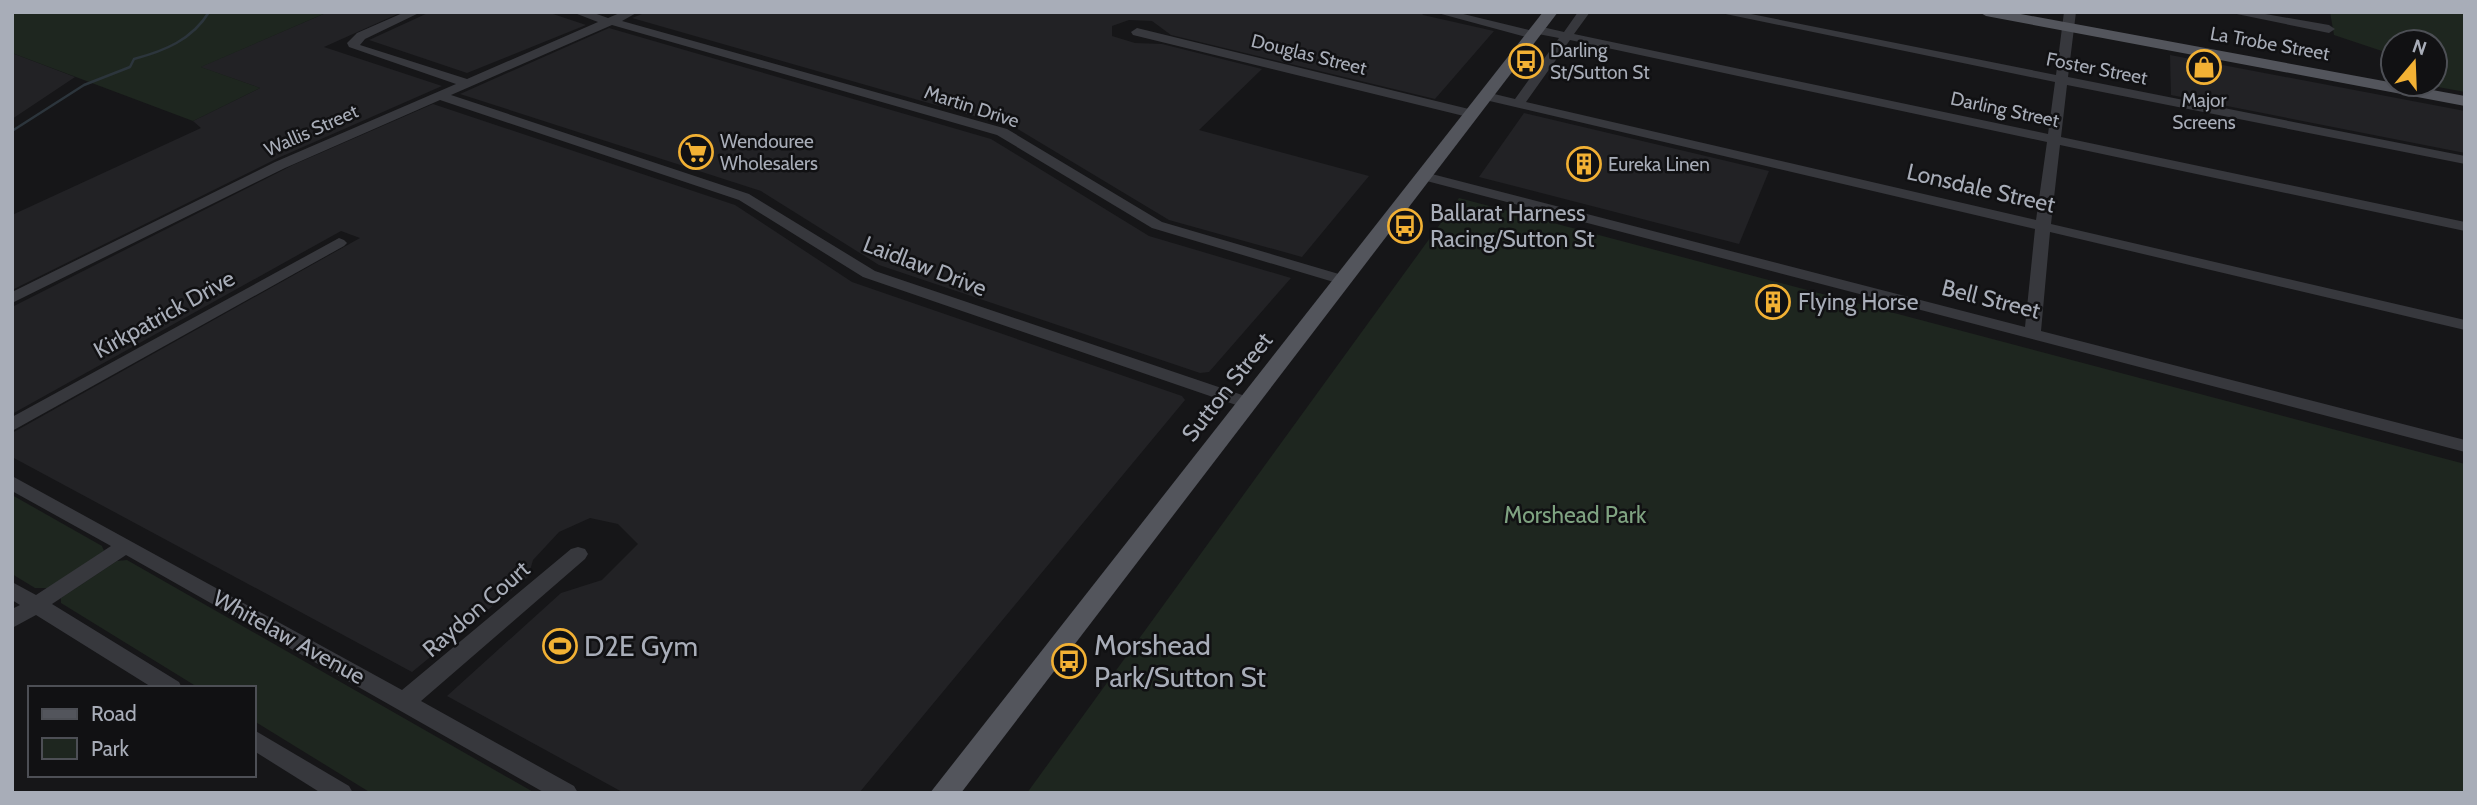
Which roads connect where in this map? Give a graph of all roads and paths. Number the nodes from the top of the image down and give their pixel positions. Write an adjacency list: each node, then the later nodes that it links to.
1 (415, 12): 17 (street)
2 (578, 12): 11 (street, Martin Drive)
3 (632, 12): 11 (street, Wallis Street)
4 (1440, 12): 12 (street)
5 (1483, 12): 12 (street)
6 (1584, 12): 15 (street)
7 (1722, 12): 16 (street, Foster Street)
8 (1986, 12): 10 (main road, La Trobe Street)
9 (2233, 12): 13 (street)
10 (2069, 20): 16 (street); 20 (main road, La Trobe Street)
11 (610, 22): 17 (street, Wallis Street); 29 (street, Martin Drive)
12 (1541, 25): 15 (street, Darling Street); 19 (main road, Sutton Street)
13 (2329, 29)
14 (1137, 32): 22 (street, Douglas Street)
15 (1567, 36): 21 (street); 23 (street, Darling Street)
16 (2063, 81): 23 (street); 24 (street, Foster Street)
17 (467, 83): 18 (street, Wallis Street)
18 (438, 95): 30 (street, Wallis Street); 33 (street, Laidlaw Drive)
19 (1486, 96): 21 (street, Lonsdale Street); 22 (main road, Sutton Street)
20 (2465, 101)
21 (1518, 104): 26 (street, Lonsdale Street)
22 (1472, 114): 25 (main road, Sutton Street)
23 (2055, 140): 26 (street); 27 (street, Darling Street)
24 (2465, 160)
25 (1424, 176): 29 (main road, Sutton Street); 32 (street, Bell Street)
26 (2043, 226): 31 (street, Lonsdale Street); 32 (street)
27 (2465, 227)
28 (339, 243): 34 (street, Kirkpatrick Drive)
29 (1343, 280): 33 (main road, Sutton Street)
30 (12, 298)
31 (2465, 325)
32 (2033, 333): 35 (street, Bell Street)
33 (1248, 403): 47 (main road, Sutton Street)
34 (12, 425)
35 (2465, 446)
36 (12, 482): 37 (street, Whitelaw Avenue)
37 (126, 546): 40 (street); 43 (street, Whitelaw Avenue)
38 (578, 554): 43 (street, Raydon Court)
39 (12, 590): 40 (street)
40 (36, 605): 41 (street); 42 (street)
41 (12, 620)
42 (168, 686)
43 (405, 701): 46 (street, Whitelaw Avenue)
44 (256, 740): 45 (street)
45 (341, 793)
46 (566, 793)
47 (944, 793)

